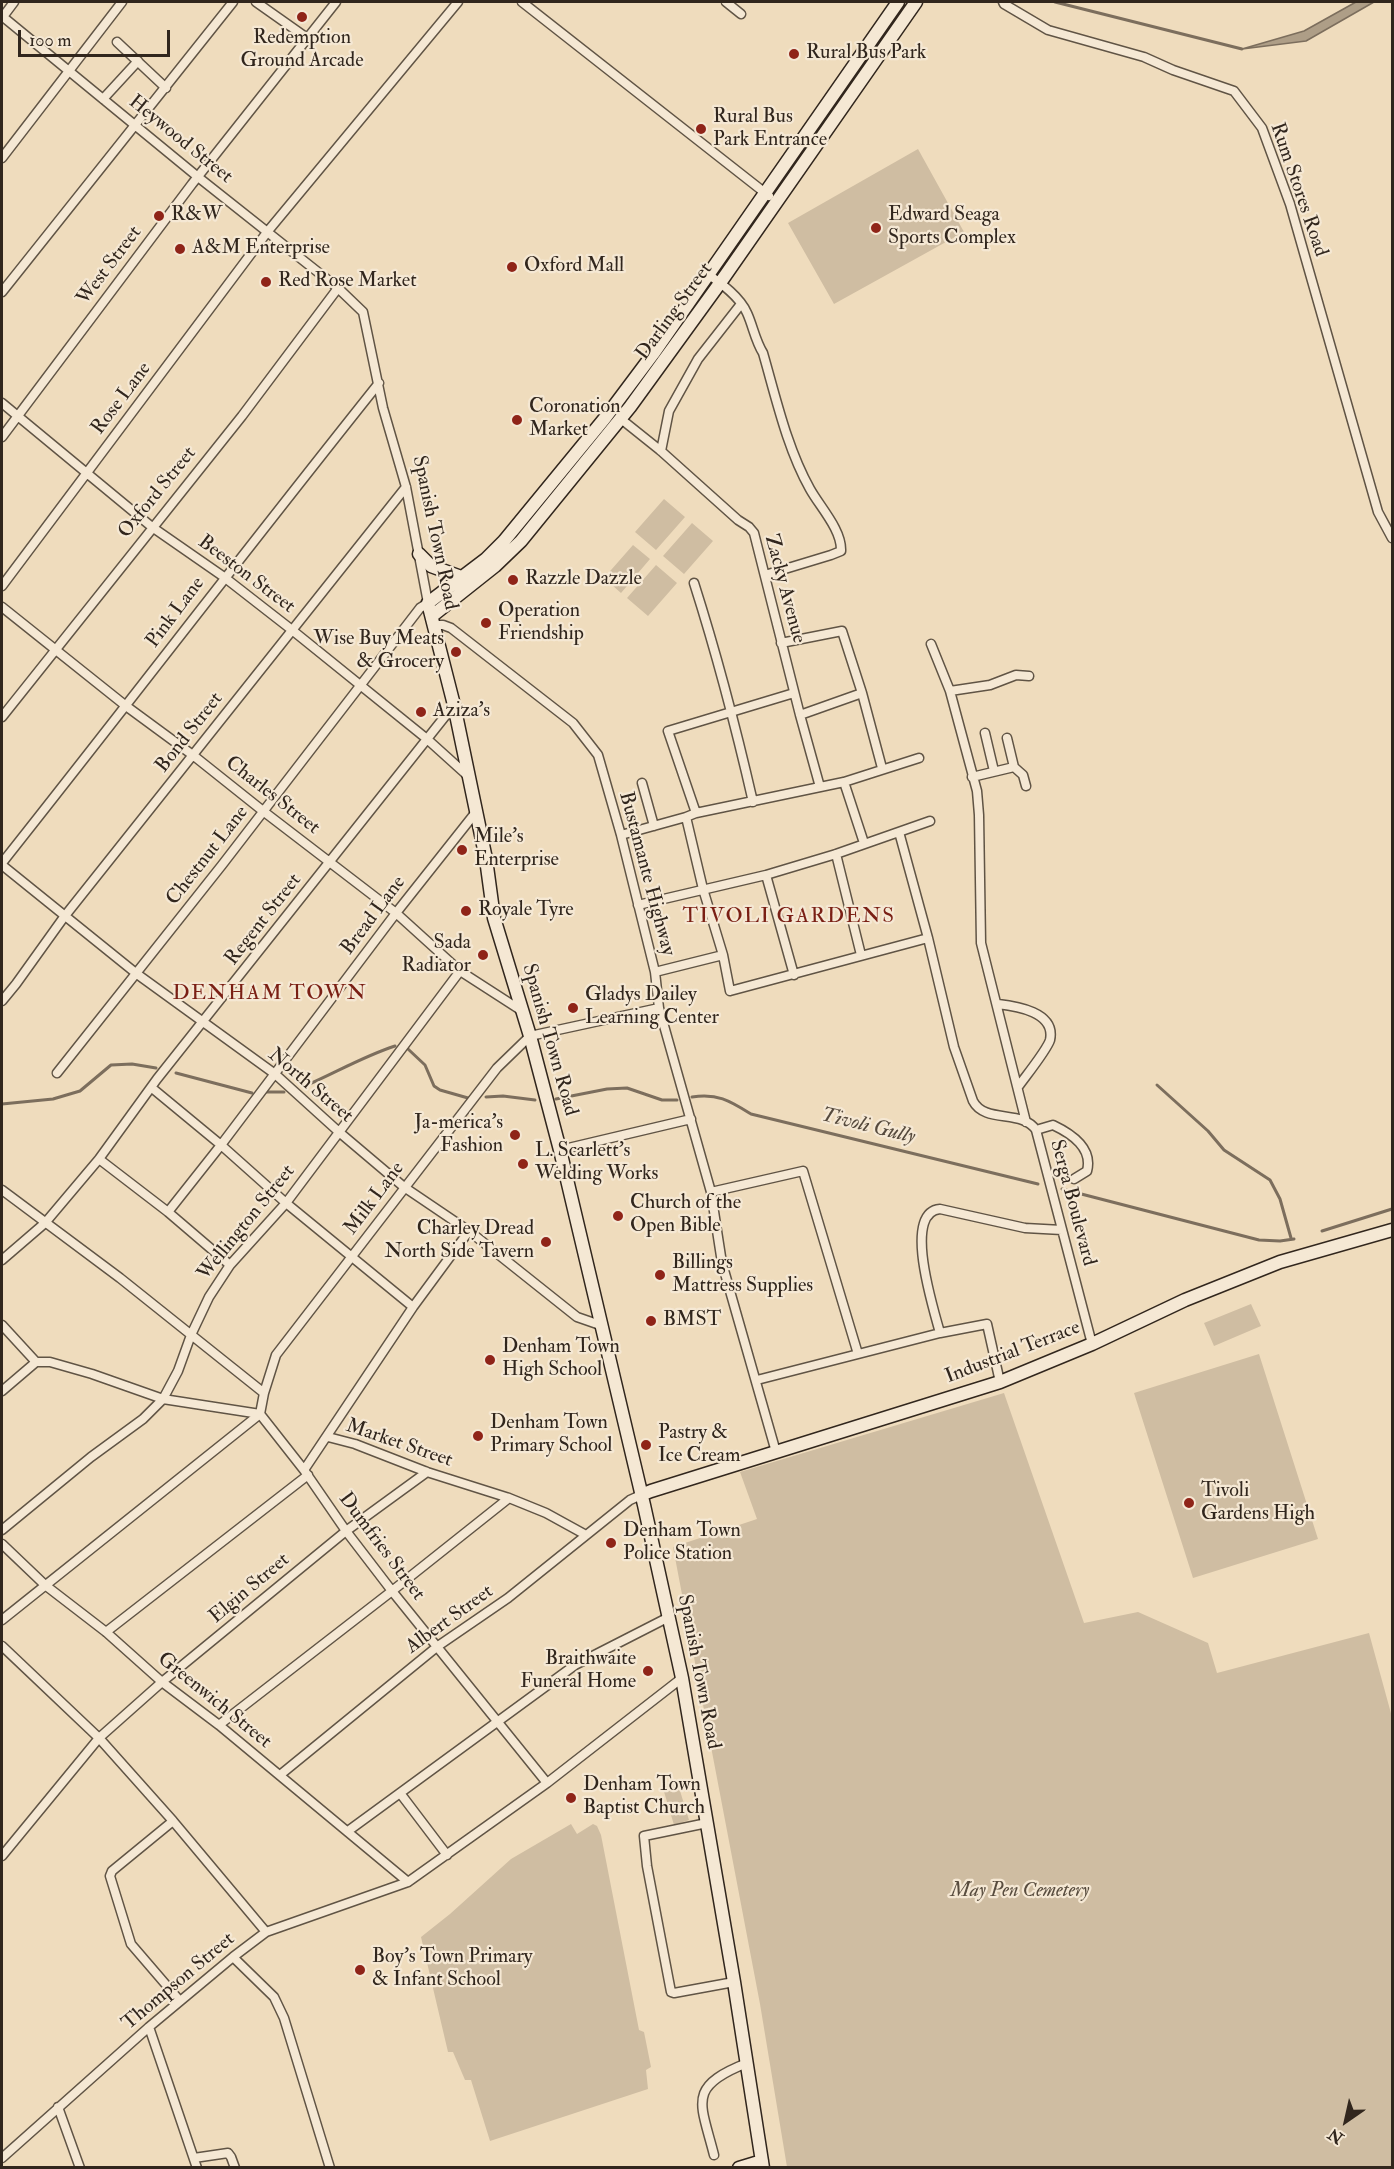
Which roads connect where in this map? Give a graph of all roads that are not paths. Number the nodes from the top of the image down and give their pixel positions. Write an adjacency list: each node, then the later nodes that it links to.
1 (14, 2): 13 (street)
2 (122, 2): 19 (street)
3 (233, 2): 20 (street)
4 (256, 2): 15 (street)
5 (336, 2): 15 (street, West Street)
6 (458, 2): 27 (street, Rose Lane)
7 (522, 2): 25 (street)
8 (726, 2): 12 (street)
9 (898, 2): 14 (street)
10 (916, 2): 17 (street, Darling Street)
11 (1003, 2): 42 (street, Rum Stores Road)
12 (741, 14)
13 (2, 17): 19 (street, Heywood Street)
14 (875, 36): 17 (street); 25 (street, Darling Street)
15 (307, 38): 24 (street, West Street)
16 (117, 42): 18 (street)
17 (887, 45): 26 (street, Darling Street)
18 (138, 61): 20 (street); 21 (street)
19 (70, 70): 21 (street, Heywood Street); 23 (street)
20 (166, 88): 22 (street)
21 (103, 99): 22 (street, Heywood Street)
22 (135, 126): 24 (street, Heywood Street); 31 (street)
23 (2, 158)
24 (198, 177): 27 (street, Heywood Street); 35 (street, West Street)
25 (765, 193): 26 (street); 28 (street, Darling Street)
26 (777, 201): 29 (street, Darling Street)
27 (268, 231): 30 (street, Heywood Street); 39 (street, Rose Lane)
28 (709, 275): 29 (street); 46 (street, Darling Street)
29 (720, 283): 32 (street); 36 (street, Darling Street)
30 (338, 288): 33 (street, Spanish Town Road); 41 (street, Oxford Street)
31 (2, 292)
32 (741, 304): 38 (street); 44 (street)
33 (379, 383): 40 (street, Spanish Town Road); 45 (street, Pink Lane)
34 (2, 403): 35 (street, Beeston Street)
35 (18, 416): 37 (street, West Street); 39 (street, Beeston Street)
36 (621, 419): 38 (street, Zacky Avenue); 51 (street, Darling Street)
37 (2, 437)
38 (661, 451): 44 (street, Zacky Avenue)
39 (87, 473): 41 (street, Beeston Street); 48 (street, Rose Lane)
40 (406, 487): 43 (street, Spanish Town Road); 52 (street, Bond Street)
41 (152, 527): 45 (street, Beeston Street); 55 (street, Oxford Street)
42 (1392, 537)
43 (419, 554): 46 (street); 49 (street, Spanish Town Road)
44 (765, 574): 53 (street, Zacky Avenue)
45 (224, 577): 52 (street, Beeston Street); 62 (street, Pink Lane)
46 (461, 577): 49 (street, Darling Street)
47 (694, 584): 63 (street)
48 (2, 586)
49 (428, 603): 51 (street, Spanish Town Road); 57 (street, Chestnut Lane)
50 (2, 607): 55 (street, Charles Street)
51 (433, 621): 61 (street, Spanish Town Road); 88 (street, Bustamante Highway)
52 (292, 630): 57 (street, Beeston Street); 69 (street, Bond Street)
53 (781, 643): 59 (street, Zacky Avenue); 60 (street)
54 (931, 644): 58 (street)
55 (54, 650): 62 (street, Charles Street); 65 (street, Oxford Street)
56 (1029, 676): 58 (street)
57 (361, 686): 68 (street, Beeston Street); 81 (street, Chestnut Lane)
58 (950, 690): 75 (street)
59 (794, 693): 63 (street); 64 (street, Zacky Avenue)
60 (862, 693): 64 (street); 72 (street)
61 (454, 705): 68 (street, Regent Street); 74 (street, Spanish Town Road)
62 (126, 706): 69 (street, Charles Street); 92 (street, Pink Lane)
63 (732, 713): 80 (street); 83 (street)
64 (800, 715): 79 (street, Zacky Avenue)
65 (2, 717)
66 (985, 733): 73 (street)
67 (1007, 738): 71 (street)
68 (427, 739): 74 (street, Beeston Street); 91 (street, Regent Street)
69 (194, 756): 81 (street, Charles Street); 97 (street, Bond Street)
70 (919, 758): 72 (street)
71 (1014, 767): 73 (street); 78 (street)
72 (882, 768): 76 (street)
73 (994, 771): 75 (street)
74 (468, 777): 82 (street, Spanish Town Road)
75 (972, 777): 106 (street)
76 (844, 782): 79 (street); 89 (street)
77 (642, 783): 86 (street)
78 (1026, 786)
79 (820, 787): 80 (street)
80 (753, 802): 83 (street)
81 (263, 812): 91 (street, Charles Street); 103 (street, Chestnut Lane)
82 (476, 812): 96 (street, Bread Lane); 108 (street, Spanish Town Road)
83 (696, 813): 84 (street)
84 (686, 817): 86 (street); 94 (street)
85 (930, 821): 87 (street)
86 (654, 826): 88 (street)
87 (899, 832): 89 (street); 98 (street, Serga Boulevard)
88 (621, 835): 95 (street, Bustamante Highway)
89 (864, 843): 90 (street)
90 (836, 855): 93 (street); 99 (street)
91 (330, 863): 96 (street, Charles Street); 109 (street, Regent Street)
92 (2, 864): 97 (street, North Street)
93 (766, 875): 94 (street); 104 (street)
94 (703, 889): 95 (street); 100 (street)
95 (638, 905): 102 (street, Bustamante Highway)
96 (396, 913): 101 (street, Charles Street); 112 (street, Bread Lane)
97 (64, 917): 103 (street, North Street); 105 (street, Bond Street)
98 (928, 938): 99 (street); 116 (street, Serga Boulevard)
99 (861, 955): 104 (street)
100 (723, 956): 102 (street); 104 (street)
101 (460, 970): 108 (street, Charles Street); 118 (street, Wellington Street)
102 (655, 972): 107 (street, Bustamante Highway)
103 (137, 974): 109 (street, North Street); 111 (street, Chestnut Lane)
104 (794, 975)
105 (2, 1001)
106 (998, 1004): 113 (street); 113 (street)
107 (659, 1008): 110 (street); 115 (street, Bustamante Highway)
108 (522, 1011): 110 (street, Spanish Town Road)
109 (203, 1024): 112 (street, North Street); 114 (street, Regent Street)
110 (530, 1036): 120 (street, Spanish Town Road); 123 (street, Milk Lane)
111 (57, 1073)
112 (275, 1074): 118 (street, North Street); 119 (street, Bread Lane)
113 (1018, 1087): 116 (street)
114 (152, 1088): 119 (street); 121 (street, Regent Street)
115 (691, 1119): 120 (street); 125 (street, Bustamante Highway)
116 (1026, 1122): 117 (street, Serga Boulevard)
117 (1036, 1130): 122 (street); 129 (street, Serga Boulevard)
118 (339, 1132): 123 (street, North Street); 126 (street, Wellington Street)
119 (221, 1144): 126 (street); 127 (street, Bread Lane)
120 (560, 1150): 137 (street, Spanish Town Road)
121 (99, 1159): 127 (street); 128 (street, Regent Street)
122 (1074, 1179)
123 (404, 1187): 131 (street, North Street); 132 (street, Milk Lane)
124 (2, 1190): 128 (street)
125 (711, 1192): 141 (street); 143 (street, Bustamante Highway)
126 (286, 1203): 132 (street); 134 (street, Wellington Street)
127 (168, 1212): 134 (street)
128 (45, 1223): 133 (street, Regent Street); 139 (street)
129 (1062, 1230): 138 (street); 140 (street, Serga Boulevard)
130 (1392, 1230): 140 (street, Industrial Terrace)
131 (469, 1231): 135 (street); 137 (street, North Street)
132 (352, 1256): 135 (street); 146 (street, Milk Lane)
133 (2, 1260)
134 (230, 1265): 139 (street, Wellington Street)
135 (413, 1307): 149 (street)
136 (2, 1325): 142 (street)
137 (600, 1325): 153 (street, Spanish Town Road)
138 (940, 1334): 141 (street); 144 (street)
139 (192, 1335): 146 (street); 147 (street, Wellington Street)
140 (1092, 1344): 144 (street, Industrial Terrace)
141 (858, 1354): 143 (street)
142 (36, 1362): 145 (street); 147 (street)
143 (757, 1380): 150 (street, Bustamante Highway)
144 (1000, 1382): 150 (street, Industrial Terrace)
145 (2, 1390)
146 (264, 1393): 148 (street)
147 (163, 1399): 148 (street); 155 (street, Wellington Street)
148 (260, 1414): 152 (street); 159 (street)
149 (328, 1437): 151 (street, Market Street); 152 (street, Market Street)
150 (776, 1452): 153 (street, Industrial Terrace)
151 (427, 1472): 154 (street, Market Street); 156 (street, Elgin Street)
152 (306, 1473): 156 (street, Dumfries Street); 163 (street, Market Street)
153 (641, 1495): 157 (street, Albert Street); 161 (street, Spanish Town Road)
154 (509, 1498): 157 (street, Market Street); 160 (street)
155 (2, 1530)
156 (346, 1531): 160 (street, Dumfries Street); 167 (street, Elgin Street)
157 (586, 1535): 165 (street, Albert Street)
158 (2, 1544): 159 (street, Greenwich Street)
159 (45, 1585): 162 (street); 163 (street, Greenwich Street)
160 (392, 1591): 165 (street, Dumfries Street); 169 (street)
161 (669, 1617): 166 (street, Spanish Town Road); 168 (street)
162 (2, 1620)
163 (106, 1632): 167 (street, Greenwich Street)
164 (2, 1646): 170 (street)
165 (438, 1646): 168 (street, Dumfries Street); 171 (street, Albert Street)
166 (682, 1678): 172 (street, Thompson Street); 175 (street, Spanish Town Road)
167 (162, 1682): 169 (street, Greenwich Street); 170 (street, Elgin Street)
168 (496, 1722): 172 (street, Dumfries Street); 173 (street)
169 (219, 1725): 171 (street, Greenwich Street)
170 (99, 1738): 174 (street); 178 (street, Elgin Street)
171 (280, 1775): 176 (street, Greenwich Street)
172 (547, 1783): 177 (street, Thompson Street)
173 (400, 1793): 176 (street); 177 (street)
174 (172, 1821): 180 (street); 183 (street)
175 (706, 1823): 182 (street, Spanish Town Road); 182 (street)
176 (348, 1831): 179 (street, Greenwich Street)
177 (447, 1855): 179 (street, Thompson Street)
178 (2, 1856)
179 (408, 1882): 180 (street, Thompson Street)
180 (266, 1932): 181 (street, Thompson Street)
181 (233, 1957): 183 (street, Thompson Street); 194 (street)
182 (734, 1982): 185 (street, Spanish Town Road)
183 (180, 2001): 184 (street, Thompson Street)
184 (149, 2027): 186 (street, Thompson Street); 189 (street)
185 (747, 2063): 187 (street); 190 (street, Spanish Town Road)
186 (58, 2107): 188 (street, Thompson Street); 191 (street)
187 (714, 2155)
188 (2, 2158)
189 (194, 2158): 192 (street); 193 (street)
190 (763, 2164): 195 (street)
191 (80, 2168)
192 (197, 2168)
193 (235, 2168)
194 (330, 2168)
195 (739, 2168)

